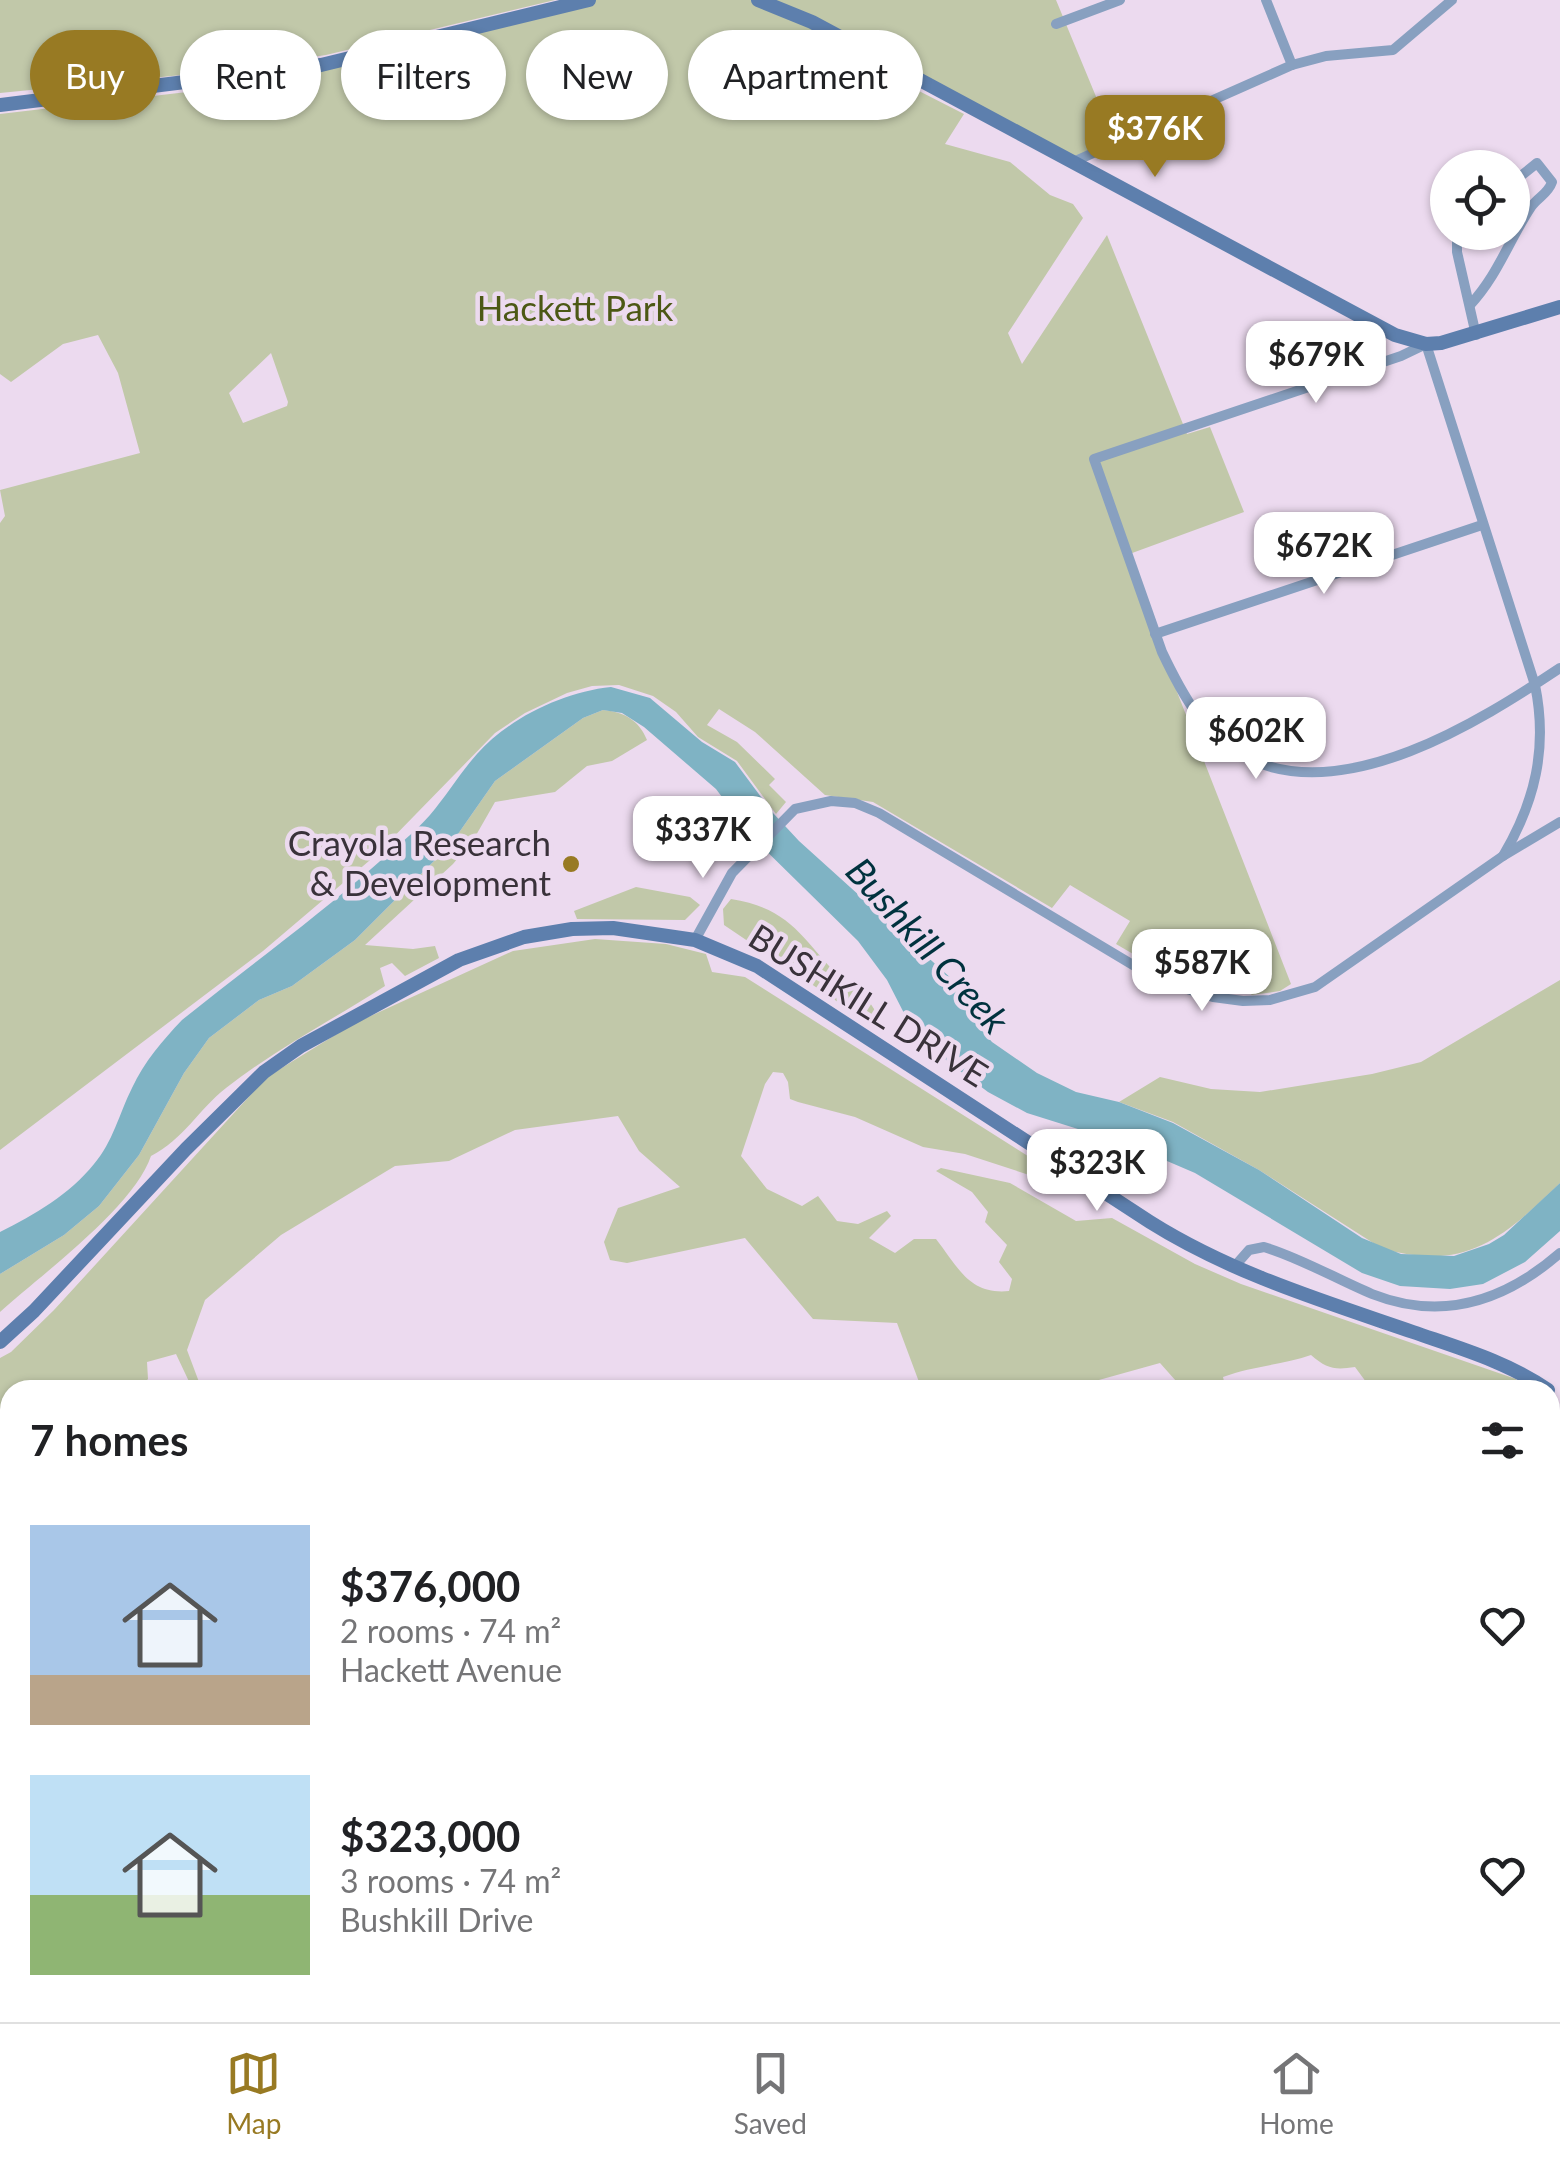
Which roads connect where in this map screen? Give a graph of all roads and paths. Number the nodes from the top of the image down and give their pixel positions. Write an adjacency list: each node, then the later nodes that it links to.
1 (588, 0): 8 (main road)
2 (758, 0): 9 (main road)
3 (1120, 0): 6 (street)
4 (1266, 0): 7 (street)
5 (1452, 0): 7 (street)
6 (1056, 24)
7 (1292, 65): 9 (street)
8 (0, 104)
9 (1073, 162): 17 (main road)
10 (1530, 166): 11 (street)
11 (1530, 209)
12 (1457, 250): 14 (street)
13 (1508, 250): 14 (street)
14 (1470, 305): 16 (street)
15 (1560, 307): 16 (main road)
16 (1476, 335): 17 (main road)
17 (1426, 344): 18 (street); 19 (street)
18 (1482, 526): 19 (street); 21 (street)
19 (1155, 634): 21 (street)
20 (1560, 668): 21 (street)
21 (1534, 685): 23 (street)
22 (1560, 822): 23 (street)
23 (1502, 856): 24 (street)
24 (694, 940): 26 (main road, BUSHKILL DRIVE); 27 (main road, BUSHKILL DRIVE)
25 (1560, 1254): 26 (street)
26 (1234, 1268): 28 (main road, BUSHKILL DRIVE)
27 (0, 1342)
28 (1528, 1380)

